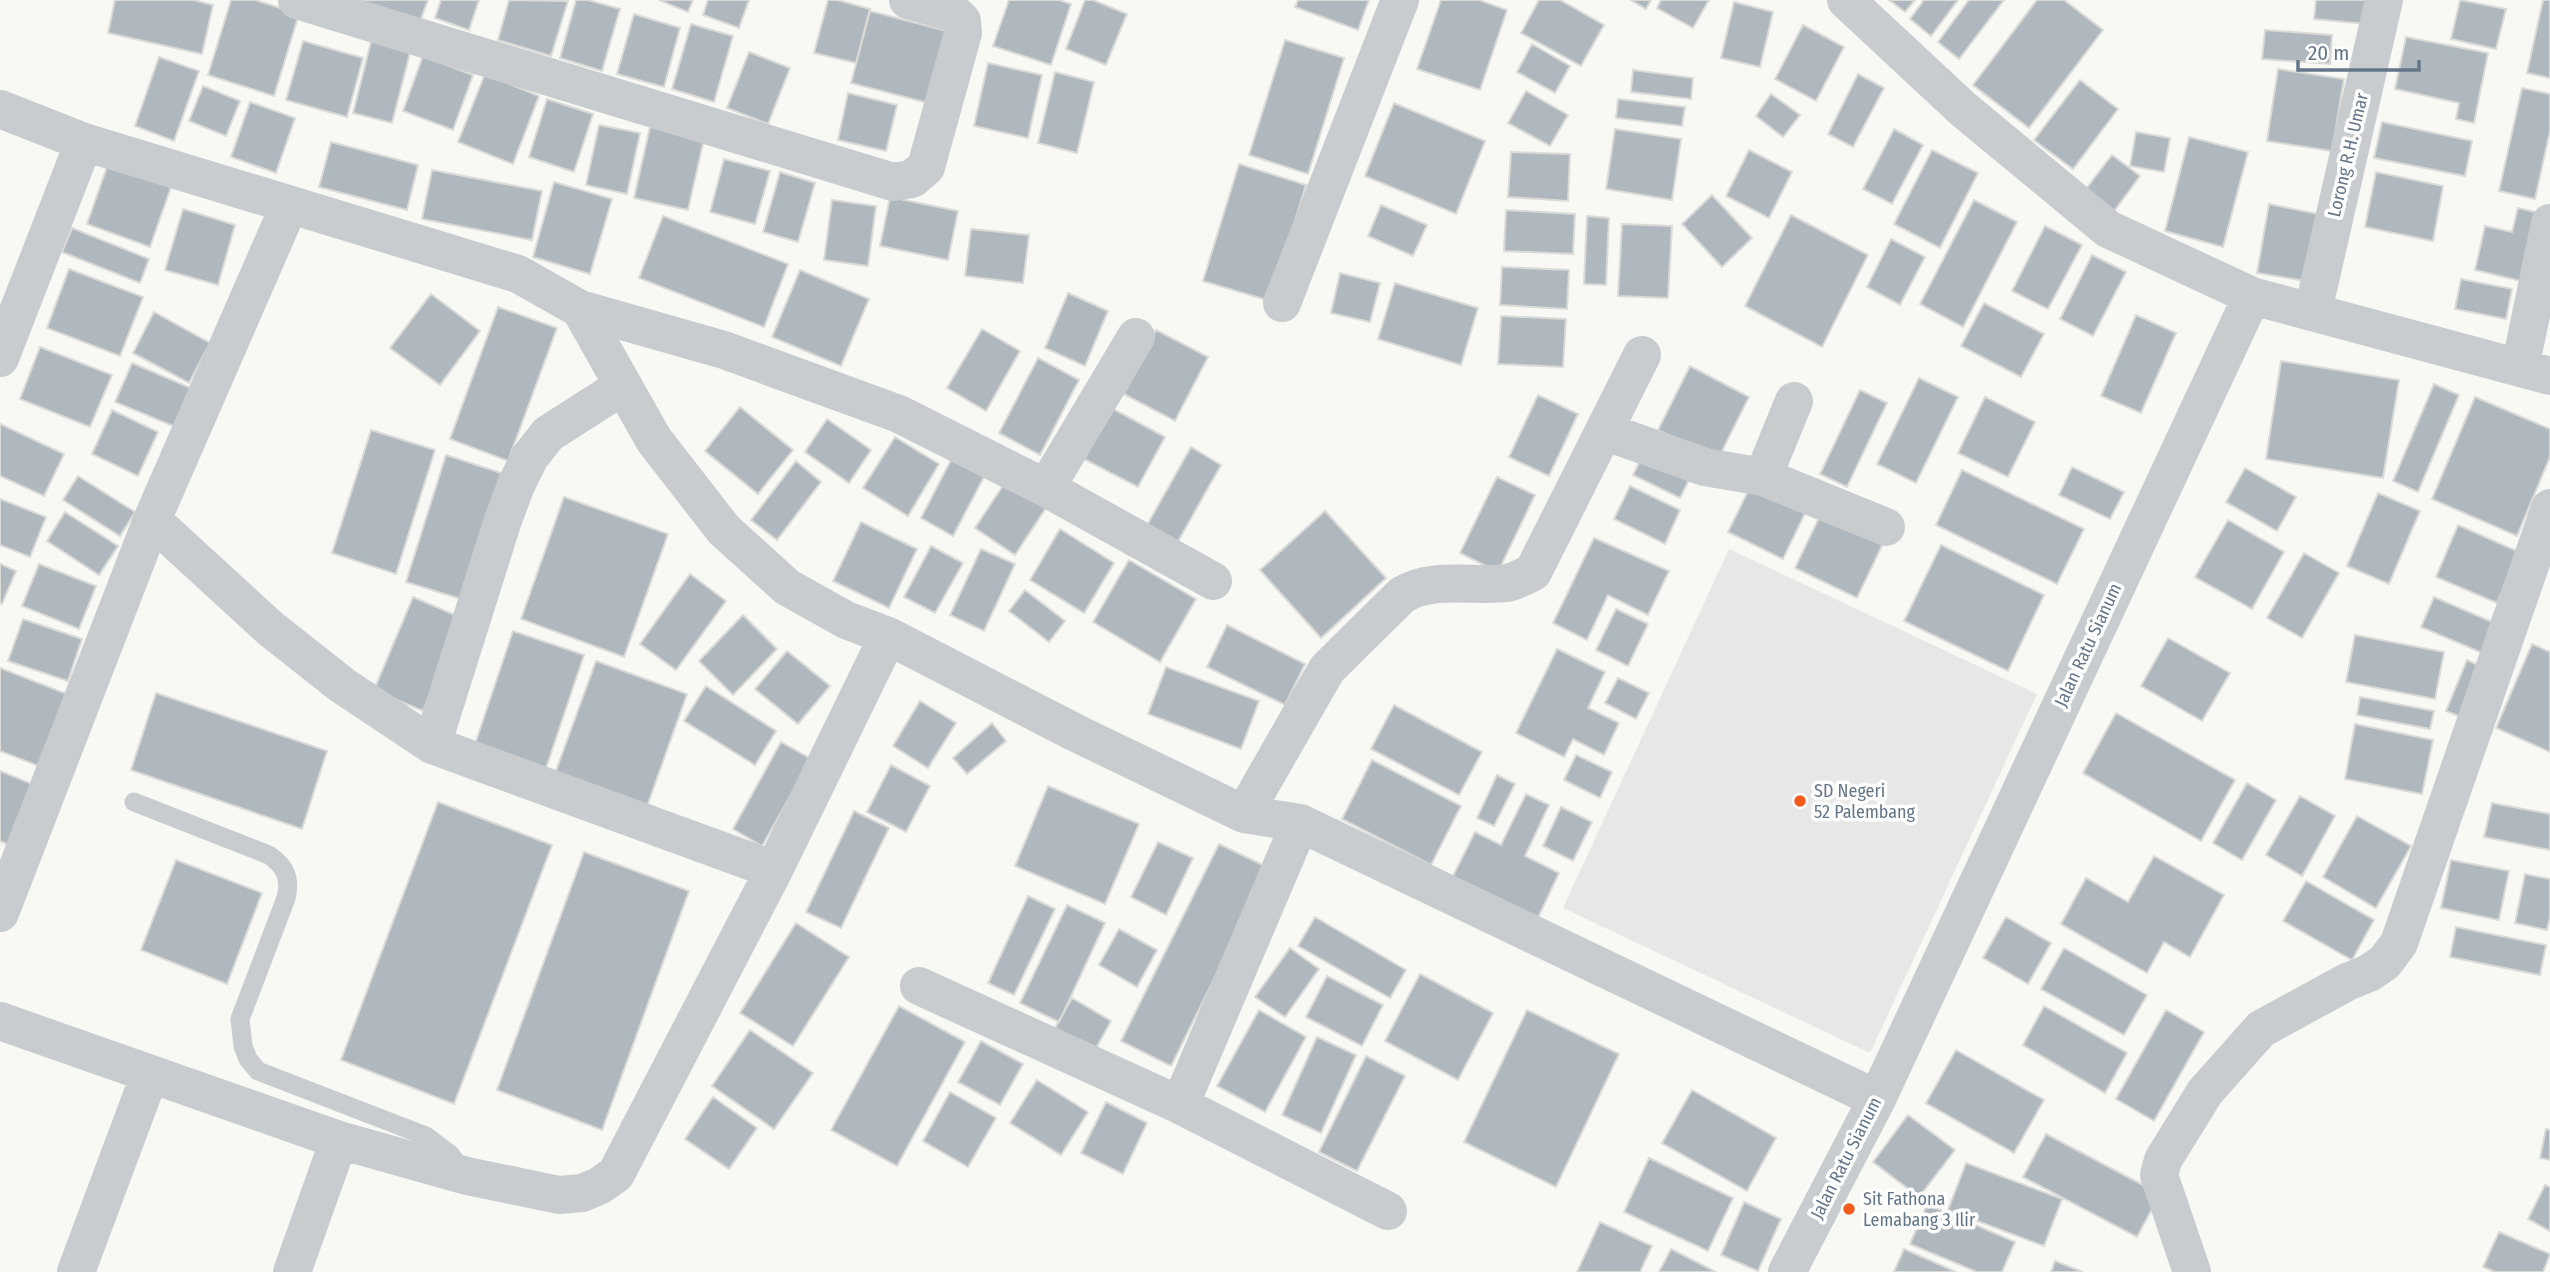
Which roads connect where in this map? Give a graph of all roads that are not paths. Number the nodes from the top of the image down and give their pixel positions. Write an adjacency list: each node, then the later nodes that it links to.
1 (908, 0): 6 (street)
2 (1400, 0): 12 (street)
3 (1846, 0): 11 (street)
4 (2384, 0): 14 (street, Lorong R.H. Umar)
5 (305, 1): 6 (street)
6 (962, 8)
7 (0, 109): 8 (street)
8 (84, 142): 9 (street); 17 (street)
9 (289, 205): 13 (street); 25 (street)
10 (2550, 223): 18 (street)
11 (2252, 296): 14 (street); 38 (street, Jalan Ratu Sianum)
12 (1282, 303)
13 (580, 309): 19 (street); 23 (street)
14 (2313, 311): 18 (street)
15 (1136, 337): 23 (street)
16 (1642, 355): 21 (street)
17 (0, 358)
18 (2535, 372)
19 (623, 386): 28 (street); 29 (street)
20 (1794, 401): 22 (street)
21 (1604, 431): 22 (street); 31 (street)
22 (1763, 477): 26 (street)
23 (1046, 488): 27 (street)
24 (2550, 508): 46 (street)
25 (152, 520): 29 (street); 34 (street)
26 (1886, 527)
27 (1213, 581)
28 (888, 636): 31 (street); 33 (street)
29 (432, 746): 33 (street)
30 (134, 803): 41 (lane)
31 (1244, 814): 32 (street)
32 (1300, 823): 38 (street); 39 (street)
33 (774, 870): 41 (street)
34 (0, 914)
35 (919, 986): 39 (street)
36 (0, 1021): 37 (street)
37 (150, 1074): 40 (street); 43 (street)
38 (1877, 1099): 45 (street, Jalan Ratu Sianum)
39 (1180, 1105): 42 (street)
40 (339, 1140): 41 (street); 44 (street)
41 (467, 1176)
42 (1388, 1211)
43 (76, 1272)
44 (292, 1272)
45 (1787, 1272)
46 (2192, 1272)

